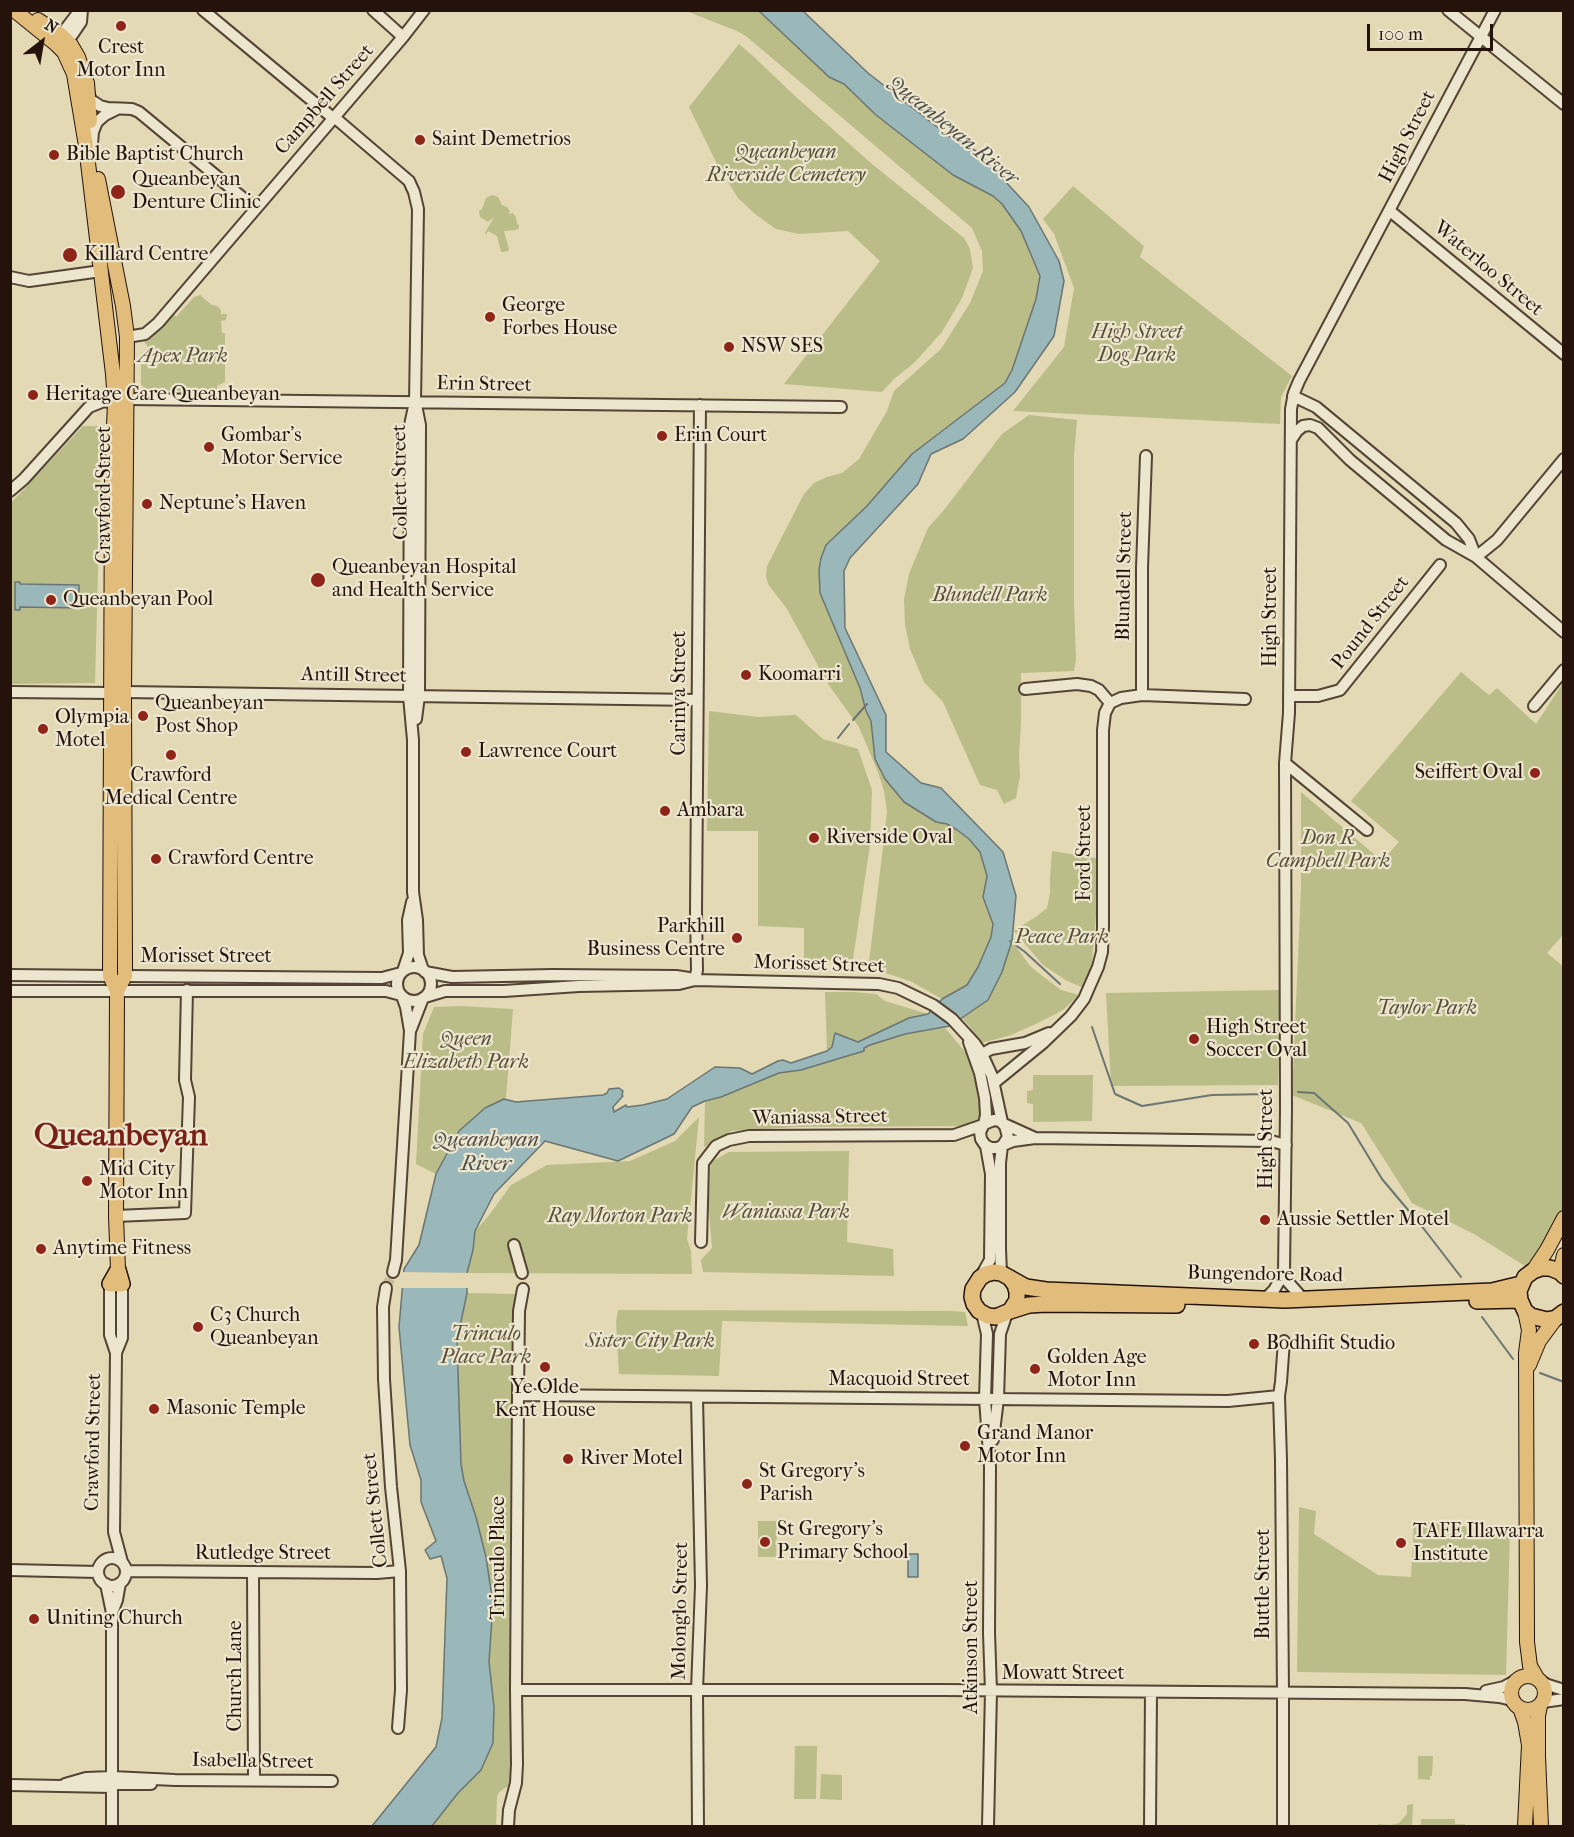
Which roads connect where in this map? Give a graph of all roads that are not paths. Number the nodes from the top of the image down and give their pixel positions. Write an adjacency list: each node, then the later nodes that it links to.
1 (14, 10): 11 (main road)
2 (24, 10): 11 (main road)
3 (81, 10): 11 (street)
4 (203, 10): 15 (street, Collett Street)
5 (373, 10): 10 (street)
6 (424, 10): 10 (street, Campbell Street)
7 (1448, 10): 9 (street)
8 (1495, 10): 9 (street, High Street)
9 (1480, 36): 13 (street); 18 (street, High Street)
10 (403, 37): 15 (street, Campbell Street)
11 (62, 40): 12 (main road, Crawford Street); 20 (main road, Crawford Street)
12 (88, 90): 14 (street); 16 (main road, Crawford Street)
13 (1563, 104)
14 (118, 109): 16 (street); 17 (street)
15 (333, 117): 17 (street, Campbell Street); 26 (street, Collett Street)
16 (92, 144): 19 (main road, Crawford Street)
17 (255, 208): 22 (street, Campbell Street)
18 (1390, 211): 23 (street, Waterloo Street); 24 (street, High Street)
19 (115, 268): 20 (main road); 22 (main road, Crawford Street)
20 (101, 271): 21 (street); 25 (main road, Crawford Street)
21 (10, 277)
22 (127, 337): 25 (main road, Crawford Street)
23 (1563, 354)
24 (1293, 396): 29 (street); 30 (street, High Street)
25 (121, 401): 26 (street, Erin Street); 34 (street); 41 (main road, Crawford Street)
26 (415, 402): 27 (street, Erin Street); 43 (street, Collett Street)
27 (700, 405): 28 (street, Erin Street); 46 (street, Carinya Street)
28 (841, 407)
29 (1362, 445): 33 (street); 35 (street)
30 (1290, 446): 33 (street); 44 (street, High Street)
31 (1146, 456): 42 (street, Blundell Street)
32 (1563, 459): 35 (street)
33 (1350, 460): 35 (street)
34 (10, 491)
35 (1476, 557): 37 (street)
36 (1440, 565): 44 (street, Pound Street)
37 (1563, 632)
38 (1563, 670): 48 (street)
39 (1025, 689): 47 (street)
40 (10, 692): 41 (street, Antill Street)
41 (118, 693): 43 (street, Antill Street); 57 (main road, Crawford Street); 58 (main road, Crawford Street)
42 (1142, 695): 45 (street); 47 (street)
43 (414, 696): 46 (street, Antill Street); 51 (street, Collett Street)
44 (1289, 696): 49 (street, High Street)
45 (1245, 699)
46 (698, 700): 59 (street, Carinya Street)
47 (1110, 703): 67 (street, Ford Street)
48 (1534, 706)
49 (1285, 763): 50 (street); 77 (street, High Street)
50 (1367, 830)
51 (413, 892): 52 (street, Collett Street); 53 (street, Collett Street)
52 (424, 971): 53 (street); 55 (street, Morisset Street); 66 (street)
53 (402, 972): 58 (street, Morisset Street); 65 (street)
54 (10, 975): 57 (street, Morisset Street)
55 (563, 975): 56 (street, Morisset Street); 61 (street)
56 (596, 975): 59 (street, Morisset Street); 60 (street)
57 (110, 976): 58 (main road, Morisset Street); 64 (main road, Crawford Street)
58 (125, 976): 64 (main road, Crawford Street)
59 (695, 980): 60 (street, Morisset Street); 69 (street, Morisset Street)
60 (619, 986): 61 (street, Morisset Street)
61 (541, 989): 66 (street, Morisset Street)
62 (10, 990): 64 (street, Morisset Street)
63 (187, 990): 64 (street, Morisset Street); 65 (street, Morisset Street); 80 (street)
64 (117, 991): 80 (main road, Crawford Street)
65 (402, 996): 66 (street); 68 (street)
66 (424, 998): 68 (street)
67 (1059, 1027): 70 (street, Ford Street); 72 (street, Ford Street)
68 (410, 1031): 86 (street)
69 (963, 1032): 70 (street, Morisset Street); 71 (street, Morisset Street)
70 (982, 1054): 71 (street); 72 (street)
71 (981, 1077): 74 (street)
72 (994, 1083): 73 (street)
73 (1003, 1123): 74 (street); 76 (street); 79 (street)
74 (984, 1125): 75 (street, Waniassa Street); 78 (street)
75 (954, 1135): 78 (street, Waniassa Street); 82 (street, Waniassa Street)
76 (1035, 1138): 77 (street); 79 (street)
77 (1286, 1144): 88 (street, High Street)
78 (986, 1146): 79 (street); 91 (street)
79 (1003, 1146): 90 (street)
80 (116, 1216): 92 (main road, Crawford Street)
81 (1563, 1218): 85 (main road)
82 (701, 1242)
83 (513, 1245): 87 (street)
84 (1563, 1255): 89 (main road)
85 (1533, 1271): 89 (highway); 93 (highway)
86 (393, 1272)
87 (522, 1273)
88 (1284, 1273): 96 (street); 97 (street)
89 (1562, 1274)
90 (1006, 1276): 91 (highway); 96 (highway, Bungendore Road); 99 (highway)
91 (980, 1278): 100 (highway)
92 (117, 1279): 110 (street, Crawford Street)
93 (1521, 1284): 97 (highway, Bungendore Road); 98 (highway)
94 (386, 1288): 114 (street, Collett Street)
95 (523, 1289): 104 (street, Trinculo Place)
96 (1265, 1299): 97 (highway, Bungendore Road)
97 (1303, 1299)
98 (1523, 1306): 99 (highway, Bungendore Road); 101 (highway, Bungendore Road); 103 (main road)
99 (1009, 1312): 100 (highway); 108 (street, Atkinson Street)
100 (982, 1313): 107 (street, Atkinson Street)
101 (1560, 1315): 103 (main road)
102 (1284, 1341): 105 (street, Buttle Street)
103 (1526, 1375): 120 (main road)
104 (518, 1395): 106 (street, Macquoid Street); 123 (street, Trinculo Place)
105 (1279, 1396): 108 (street, Macquoid Street); 128 (street, Buttle Street)
106 (697, 1397): 107 (street, Macquoid Street); 124 (street, Molonglo Street)
107 (985, 1399): 108 (street, Macquoid Street); 109 (street, Atkinson Street)
108 (998, 1399): 109 (street, Atkinson Street)
109 (990, 1467): 126 (street, Atkinson Street)
110 (114, 1532): 111 (street, Crawford Street); 112 (street, Crawford Street)
111 (104, 1560): 112 (street); 115 (street)
112 (124, 1567): 116 (street, Rutledge Street); 117 (street)
113 (10, 1570): 115 (street)
114 (400, 1571): 116 (street, Rutledge Street); 133 (street, Collett Street)
115 (98, 1572): 118 (street)
116 (253, 1573): 134 (street, Church Lane)
117 (120, 1583): 118 (street); 119 (street)
118 (106, 1584): 119 (street)
119 (112, 1613): 136 (street)
120 (1527, 1642): 121 (main road); 122 (main road)
121 (1539, 1679): 122 (main road); 125 (street); 132 (main road)
122 (1516, 1680): 129 (street, Mowatt Street); 131 (main road)
123 (516, 1690): 124 (street, Mowatt Street); 139 (street, Trinculo Place)
124 (697, 1690): 126 (street, Mowatt Street); 140 (street, Molonglo Street)
125 (1563, 1690)
126 (991, 1691): 127 (street, Mowatt Street); 141 (street, Atkinson Street)
127 (1151, 1692): 128 (street, Mowatt Street); 142 (street)
128 (1283, 1693): 129 (street, Mowatt Street); 143 (street, Buttle Street)
129 (1465, 1694): 131 (street, Mowatt Street)
130 (1563, 1699): 132 (street)
131 (1516, 1704): 132 (main road); 144 (main road)
132 (1541, 1704): 145 (main road)
133 (398, 1728)
134 (254, 1780): 135 (street, Isabella Street); 136 (street, Isabella Street)
135 (332, 1781)
136 (112, 1782): 137 (street, Isabella Street); 138 (street)
137 (10, 1785)
138 (112, 1827)
139 (508, 1827)
140 (698, 1827)
141 (988, 1827)
142 (1150, 1827)
143 (1282, 1827)
144 (1525, 1827)
145 (1541, 1827)

